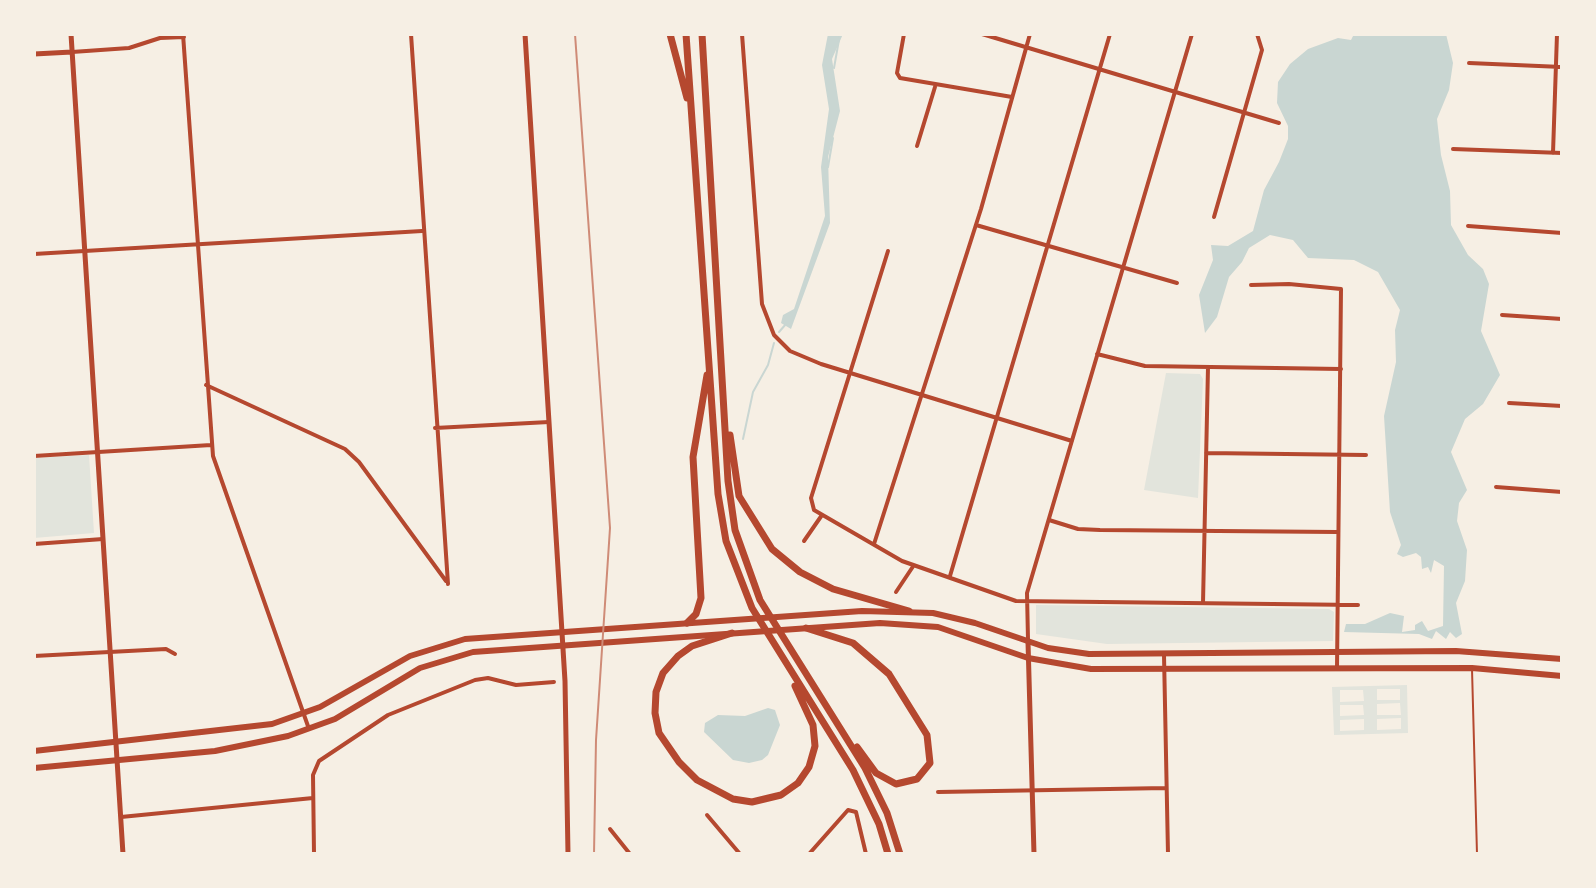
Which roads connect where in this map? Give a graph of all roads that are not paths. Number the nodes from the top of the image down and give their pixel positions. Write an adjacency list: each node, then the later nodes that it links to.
1 (71, 34): 17 (street)
2 (411, 34): 35 (street)
3 (525, 34): 58 (street)
4 (670, 34): 26 (highway)
5 (686, 34): 26 (highway)
6 (702, 34): 56 (highway)
7 (742, 34): 51 (street)
8 (904, 34): 22 (street)
9 (982, 34): 16 (street)
10 (1030, 34): 16 (street)
11 (1110, 34): 21 (street)
12 (1192, 34): 23 (street)
13 (1257, 34): 25 (street)
14 (1557, 34): 20 (street)
15 (184, 36): 17 (street); 37 (street)
16 (1027, 46): 21 (street); 24 (street)
17 (72, 52): 18 (street); 39 (street)
18 (34, 54)
19 (1469, 63): 20 (street)
20 (1559, 66): 30 (street)
21 (1100, 69): 23 (street); 38 (street)
22 (935, 87): 24 (street); 28 (street)
23 (1175, 91): 25 (street); 42 (street)
24 (1012, 97): 33 (street)
25 (1244, 112): 27 (street); 32 (street)
26 (693, 123): 47 (highway)
27 (1279, 123)
28 (917, 146)
29 (1453, 149): 30 (street)
30 (1553, 153): 31 (street)
31 (1562, 153)
32 (1214, 217)
33 (976, 225): 38 (street); 53 (street)
34 (1468, 226): 36 (street)
35 (422, 231): 37 (street); 59 (street)
36 (1562, 233)
37 (197, 244): 39 (street); 52 (street)
38 (1047, 246): 42 (street); 57 (street)
39 (85, 251): 41 (street); 62 (street)
40 (888, 251): 51 (street)
41 (34, 254)
42 (1123, 268): 43 (street); 48 (street)
43 (1177, 283)
44 (1251, 285): 50 (street)
45 (1502, 315): 46 (street)
46 (1562, 319)
47 (708, 345): 85 (highway); 95 (highway)
48 (1097, 354): 49 (street); 60 (street)
49 (1208, 367): 50 (street); 63 (street)
50 (1341, 369): 64 (street)
51 (850, 373): 53 (street); 69 (street)
52 (206, 385): 59 (street); 61 (street)
53 (921, 395): 57 (street); 76 (street)
54 (1509, 403): 55 (street)
55 (1562, 406)
56 (725, 407): 84 (highway); 103 (highway)
57 (997, 418): 60 (street); 78 (street)
58 (551, 422): 59 (street); 118 (street)
59 (435, 428)
60 (1072, 441): 70 (street)
61 (211, 445): 62 (street); 102 (street)
62 (97, 451): 66 (street); 73 (street)
63 (1206, 453): 64 (street); 71 (street)
64 (1339, 455): 65 (street); 72 (street)
65 (1366, 455)
66 (34, 456)
67 (1496, 487): 68 (street)
68 (1562, 492)
69 (822, 515): 74 (street); 76 (street)
70 (1049, 520): 71 (street); 80 (street)
71 (1204, 531): 72 (street); 81 (street)
72 (1337, 532): 82 (street)
73 (103, 539): 75 (street); 89 (street)
74 (804, 541)
75 (34, 544)
76 (874, 545): 77 (street)
77 (914, 565): 78 (street); 79 (street)
78 (950, 576): 80 (street)
79 (896, 592)
80 (1027, 602): 81 (street); 88 (street)
81 (1203, 603): 82 (street)
82 (1335, 605): 83 (street); 90 (street)
83 (1358, 605)
84 (909, 611): 85 (main road); 88 (main road)
85 (687, 623): 102 (main road)
86 (806, 628): 87 (main road); 94 (main road); 103 (highway)
87 (732, 633): 95 (highway); 104 (main road)
88 (1028, 642): 92 (main road); 94 (street)
89 (111, 652): 91 (street); 93 (street); 105 (street)
90 (1336, 652): 92 (main road); 96 (main road); 98 (street)
91 (175, 654)
92 (1164, 655): 99 (street)
93 (34, 656)
94 (1028, 658): 99 (main road); 110 (street)
95 (782, 659): 123 (highway)
96 (1562, 659)
97 (1472, 668): 98 (main road); 100 (main road); 127 (lane)
98 (1337, 669): 99 (main road)
99 (1164, 670): 109 (street)
100 (1562, 676)
101 (554, 682): 112 (street)
102 (303, 714): 104 (street); 105 (main road)
103 (839, 726): 124 (highway)
104 (309, 729): 107 (main road)
105 (116, 743): 106 (main road); 107 (street)
106 (34, 751)
107 (117, 760): 108 (main road); 114 (street)
108 (34, 768)
109 (1166, 788): 110 (street); 126 (street)
110 (1032, 790): 111 (street); 125 (street)
111 (938, 792)
112 (313, 798): 114 (street); 117 (street)
113 (707, 815): 120 (street)
114 (121, 817): 116 (street)
115 (610, 829): 119 (street)
116 (123, 854)
117 (314, 854)
118 (568, 854)
119 (630, 854)
120 (740, 854)
121 (809, 854): 122 (street)
122 (866, 854)
123 (888, 854)
124 (900, 854)
125 (1034, 854)
126 (1168, 854)
127 (1477, 854)

